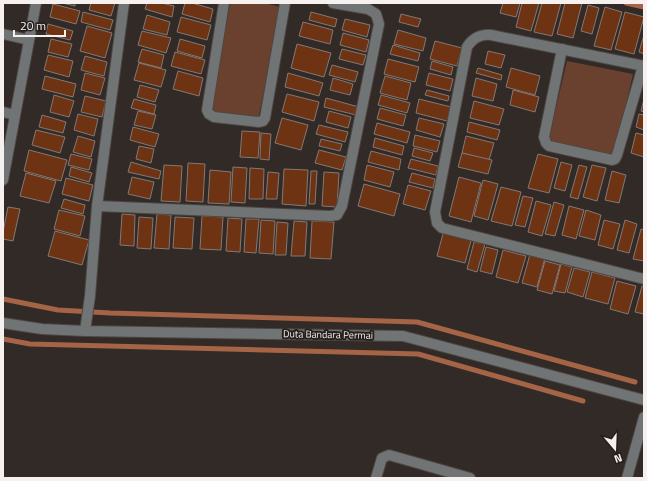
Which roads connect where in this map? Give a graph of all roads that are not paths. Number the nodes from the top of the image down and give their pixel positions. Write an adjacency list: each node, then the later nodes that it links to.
1 (36, 3): 7 (street)
2 (124, 3): 13 (street)
3 (224, 3): 4 (street)
4 (285, 3)
5 (333, 3): 13 (street)
6 (3, 34): 7 (street)
7 (29, 40): 11 (street)
8 (562, 49): 9 (street); 9 (street); 14 (street)
9 (643, 66)
10 (3, 112): 11 (street)
11 (15, 115): 12 (street)
12 (3, 180)
13 (97, 206): 16 (street)
14 (644, 279)
15 (3, 323): 16 (street, Duta Bandara Permai)
16 (85, 331): 17 (street, Duta Bandara Permai)
17 (644, 400)
18 (644, 417): 21 (street)
19 (376, 478): 20 (street)
20 (470, 478)
21 (627, 478)

